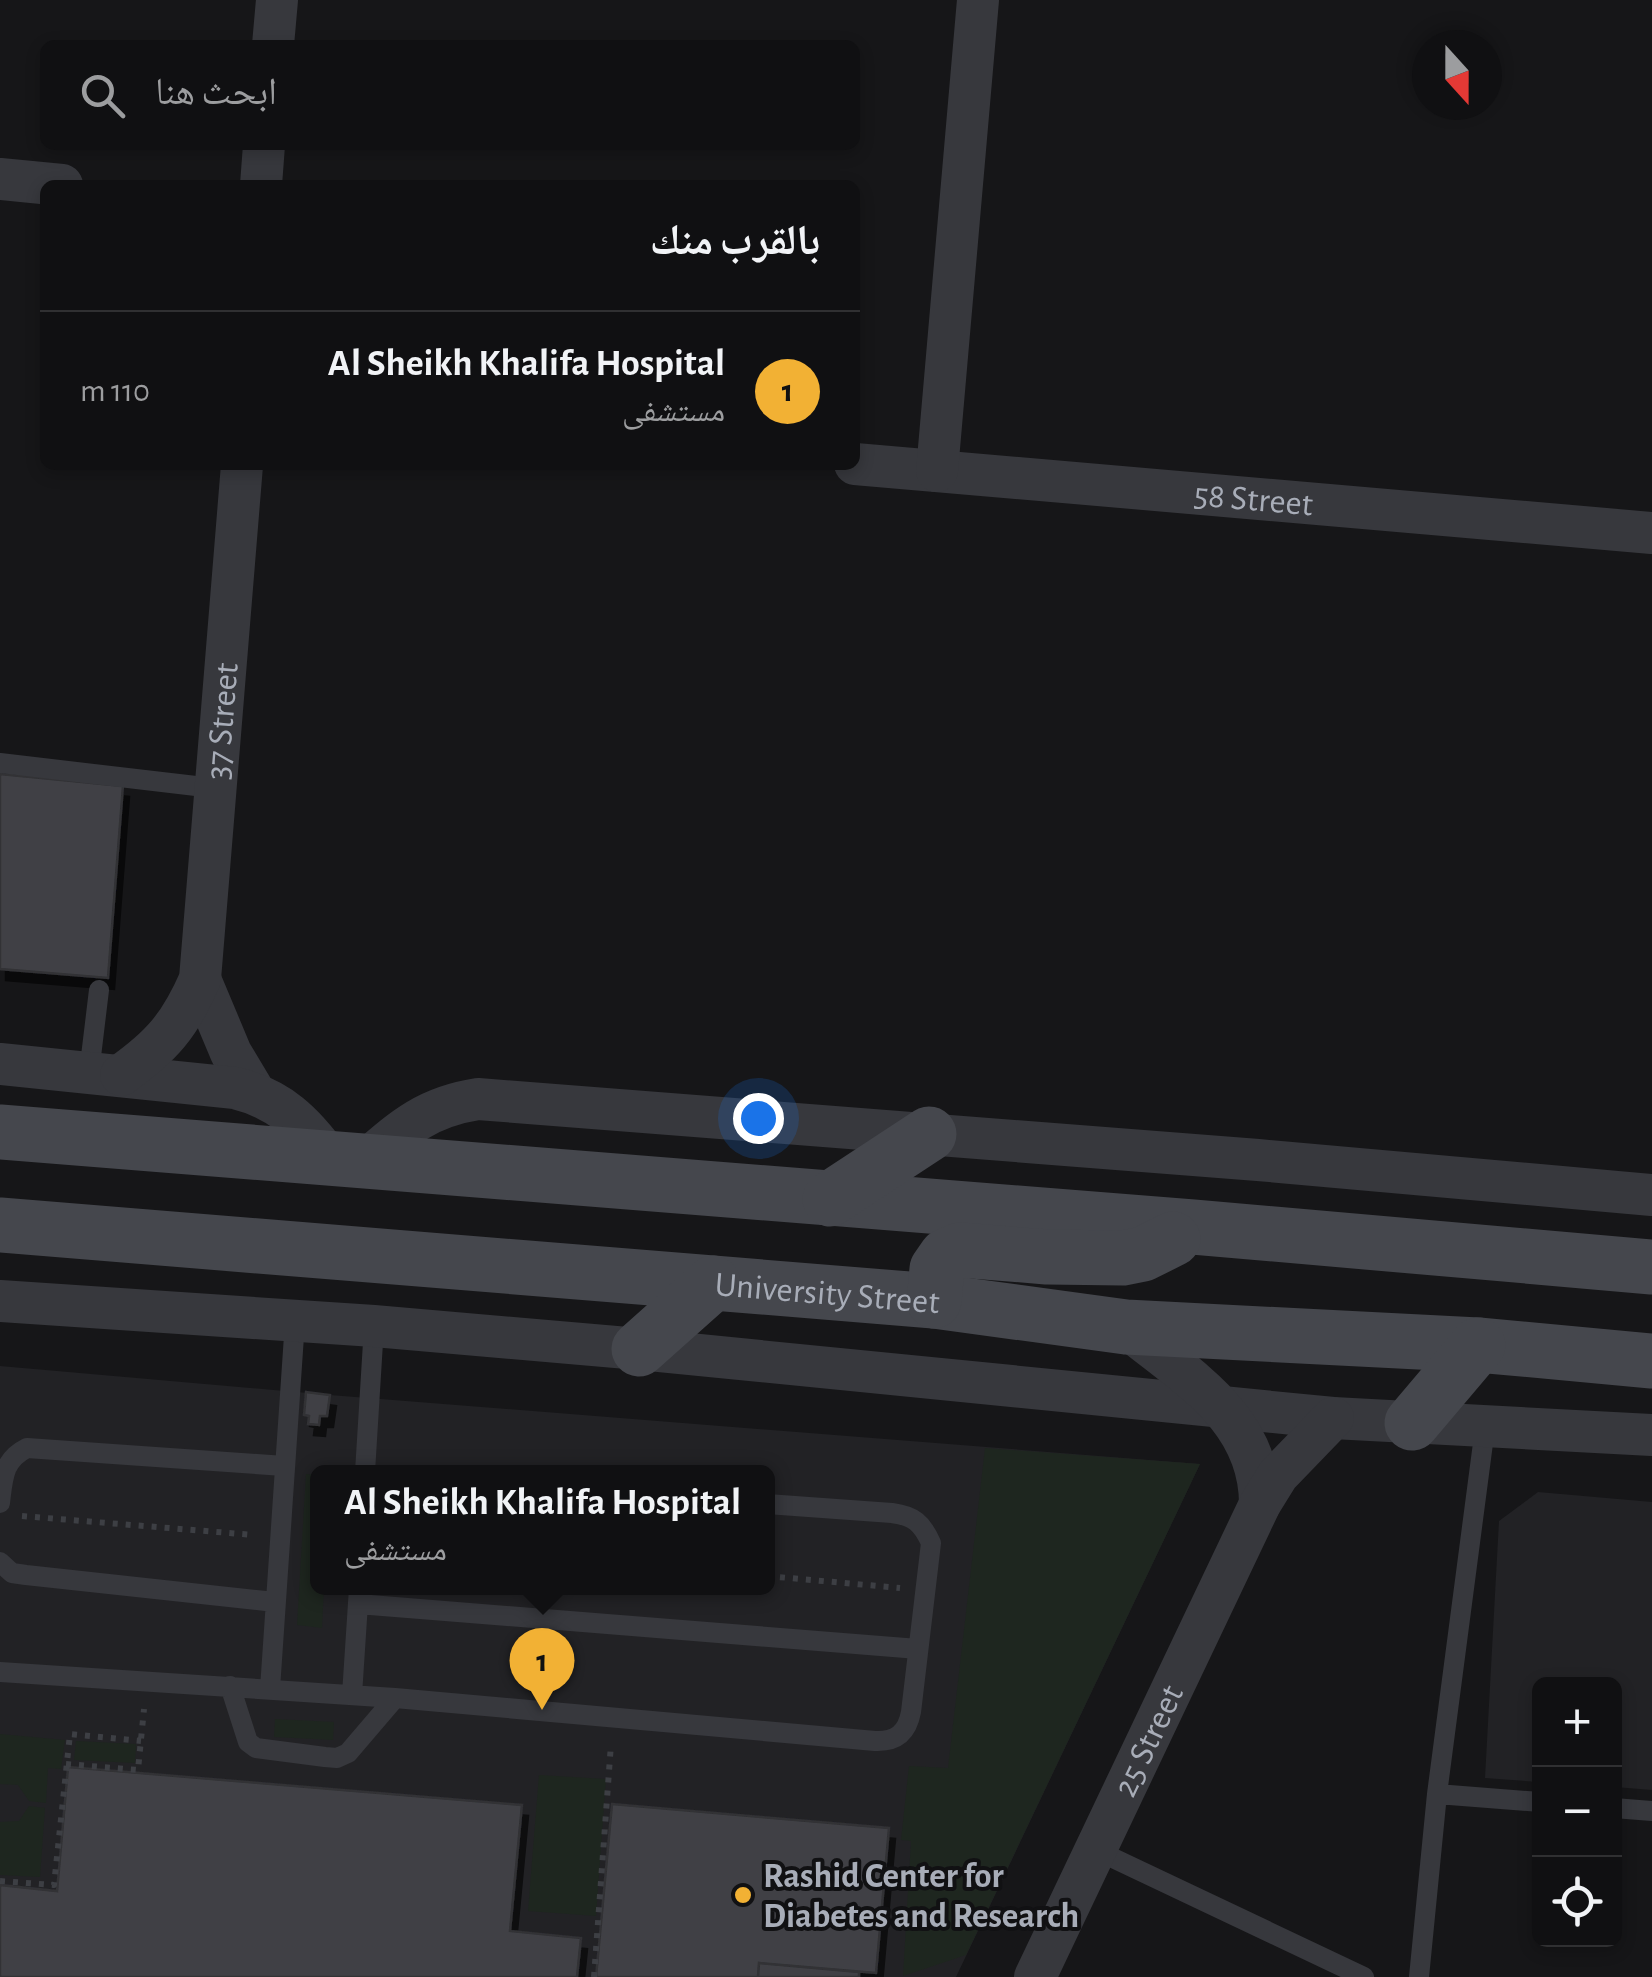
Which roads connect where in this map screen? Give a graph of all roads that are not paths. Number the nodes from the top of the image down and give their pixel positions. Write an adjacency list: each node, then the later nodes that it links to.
1 (276, 0): 3 (street)
2 (978, 0): 10 (street)
3 (273, 40)
4 (264, 150): 6 (street)
5 (0, 179): 7 (street)
6 (261, 180)
7 (40, 183)
8 (860, 464): 10 (street, 58 Street)
9 (242, 470): 13 (street, 37 Street)
10 (937, 471): 11 (street, 58 Street)
11 (1652, 533)
12 (0, 763): 13 (lane)
13 (214, 788): 14 (street, 37 Street)
14 (200, 979): 17 (street, 37 Street); 18 (street, 37 Street)
15 (99, 990): 17 (lane)
16 (0, 1064): 17 (street)
17 (105, 1074): 18 (street)
18 (255, 1093): 21 (street)
19 (0, 1132): 21 (main road)
20 (929, 1134): 21 (street); 22 (street); 23 (main road)
21 (347, 1160): 23 (main road)
22 (1652, 1195)
23 (830, 1199): 25 (main road)
24 (0, 1225): 27 (main road, University Street)
25 (1193, 1227): 26 (main road); 29 (main road)
26 (1652, 1267)
27 (713, 1283): 29 (main road, University Street); 34 (main road)
28 (0, 1301): 30 (street)
29 (934, 1301): 32 (main road, University Street)
30 (295, 1321): 31 (street); 42 (lane)
31 (374, 1326): 34 (street); 41 (lane)
32 (1126, 1327): 33 (main road, University Street); 36 (street)
33 (1478, 1345): 35 (main road, University Street); 38 (main road)
34 (640, 1349): 36 (street)
35 (1652, 1361)
36 (1221, 1405): 37 (street); 44 (street)
37 (1333, 1418): 38 (street); 44 (street, 25 Street)
38 (1412, 1423): 39 (street)
39 (1486, 1428): 40 (street); 55 (lane)
40 (1652, 1435)
41 (366, 1465)
42 (284, 1466): 43 (lane); 48 (lane)
43 (0, 1503)
44 (1260, 1504): 59 (street, 25 Street)
45 (775, 1505): 49 (lane)
46 (0, 1562): 48 (lane)
47 (358, 1596): 49 (lane); 53 (lane)
48 (275, 1602): 52 (lane)
49 (918, 1648): 54 (lane)
50 (0, 1672): 51 (lane)
51 (230, 1686): 52 (lane); 54 (lane)
52 (270, 1689): 53 (lane)
53 (352, 1695): 54 (lane)
54 (395, 1698)
55 (1436, 1794): 56 (lane); 62 (lane)
56 (1532, 1801)
57 (1622, 1809): 58 (lane)
58 (1652, 1811)
59 (1096, 1850): 60 (street, 25 Street); 61 (lane)
60 (1035, 1977)
61 (1364, 1977)
62 (1419, 1977)

